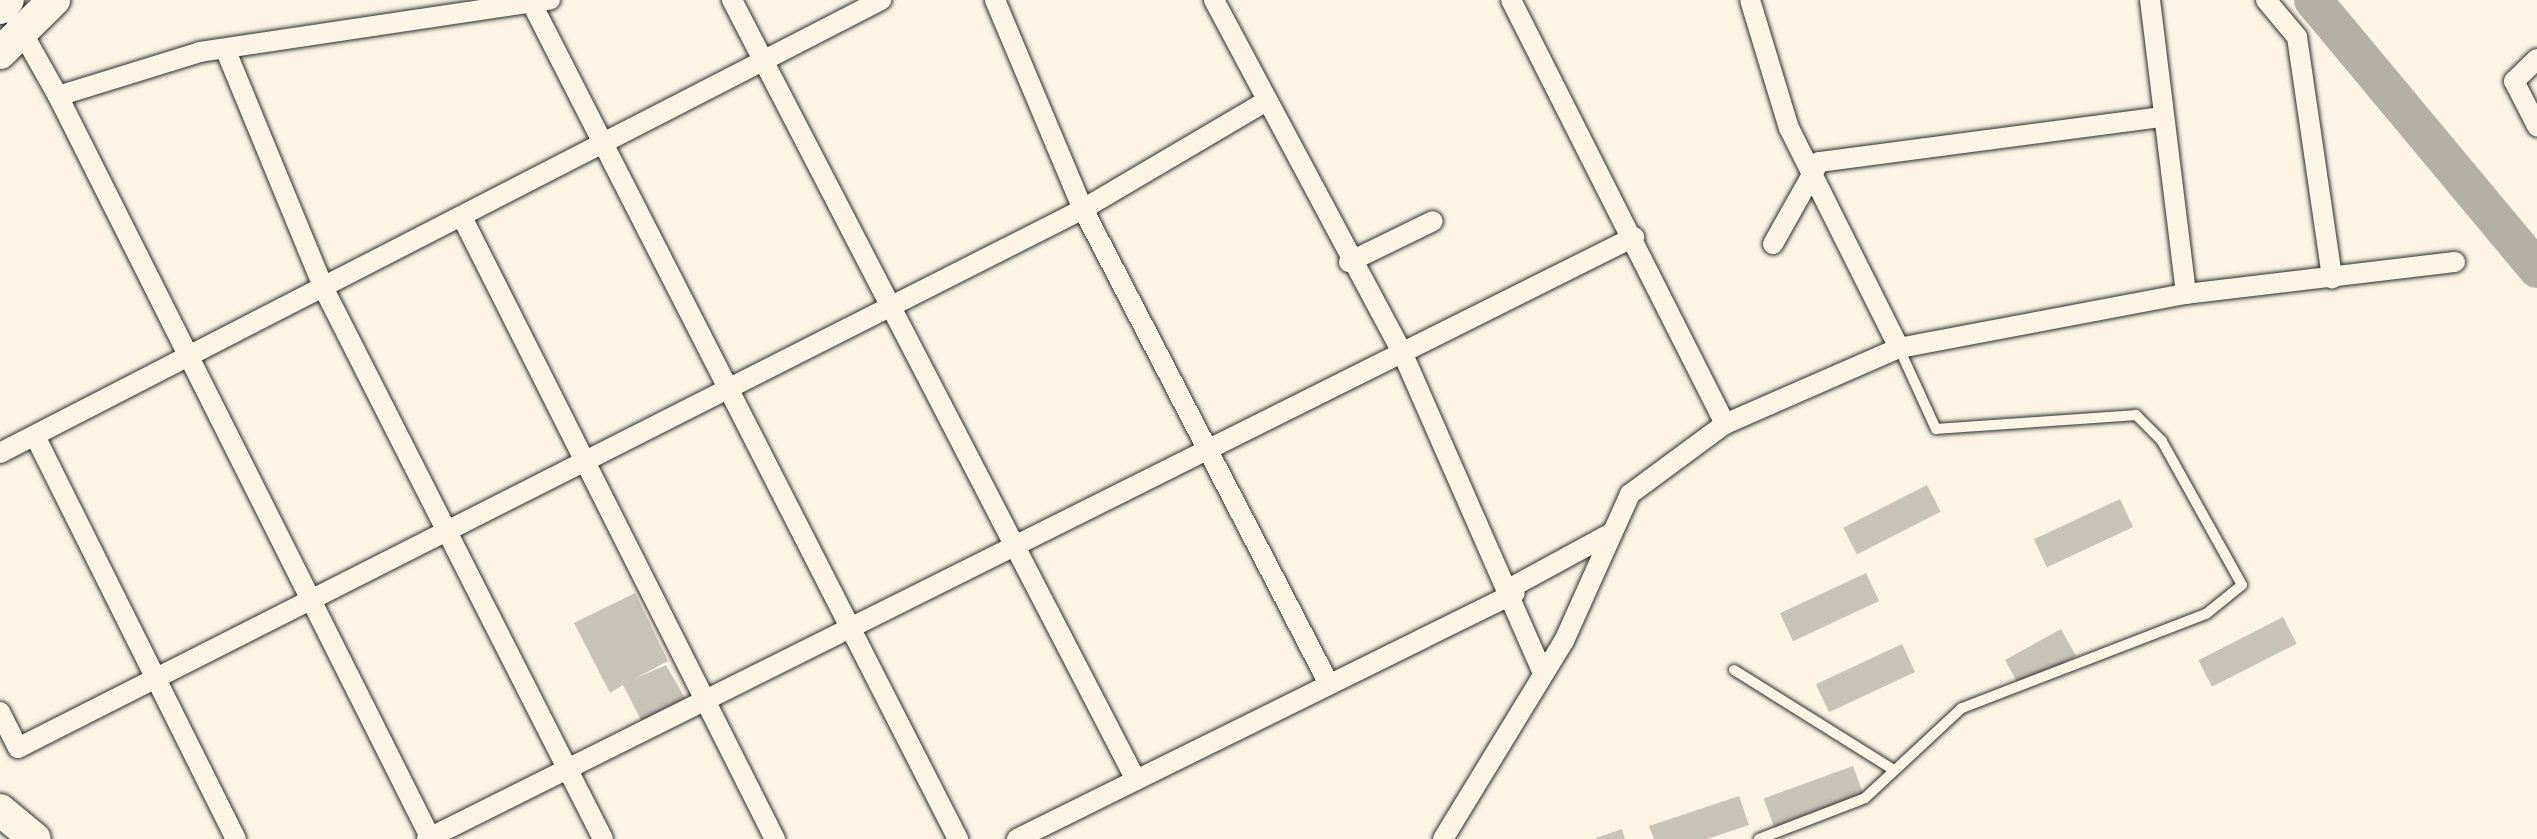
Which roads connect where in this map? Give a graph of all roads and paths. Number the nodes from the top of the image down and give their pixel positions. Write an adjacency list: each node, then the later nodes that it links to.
1 (54, 0): 12 (main road)
2 (732, 0): 14 (street)
3 (881, 0): 14 (street)
4 (995, 0): 22 (street)
5 (1214, 0): 17 (street)
6 (1511, 0): 25 (street)
7 (1750, 0): 21 (street)
8 (2150, 0): 18 (street)
9 (2266, 0): 29 (street)
10 (538, 2): 13 (street); 20 (street)
11 (4, 4): 12 (street)
12 (12, 42): 16 (street)
13 (226, 51): 16 (street); 30 (street)
14 (761, 56): 20 (street); 32 (street)
15 (2537, 59): 19 (street)
16 (58, 96): 35 (street)
17 (1266, 102): 22 (street); 27 (street)
18 (2160, 117): 21 (street); 31 (street)
19 (2537, 126)
20 (599, 146): 24 (street); 36 (street)
21 (1808, 170): 26 (street); 33 (street)
22 (1083, 209): 32 (street); 39 (street)
23 (1433, 221): 27 (street)
24 (464, 222): 30 (street); 41 (street)
25 (1634, 236): 34 (street); 37 (street)
26 (1774, 244)
27 (1349, 262): 34 (street)
28 (2455, 262): 29 (street)
29 (2332, 278): 31 (street)
30 (326, 291): 35 (street); 42 (street)
31 (2186, 294): 33 (street)
32 (896, 306): 36 (street); 44 (street)
33 (1899, 348): 37 (street); 56 (lane)
34 (1402, 352): 39 (street); 45 (street)
35 (186, 360): 38 (street); 46 (street)
36 (722, 390): 41 (street); 47 (street)
37 (1724, 424): 43 (street)
38 (35, 436): 40 (street); 50 (street)
39 (1205, 446): 44 (street); 51 (street)
40 (0, 453)
41 (586, 458): 42 (street); 52 (street)
42 (447, 531): 46 (street); 55 (street)
43 (1611, 534): 45 (street); 48 (street)
44 (1012, 541): 47 (street); 57 (street)
45 (1513, 590): 48 (street); 51 (street)
46 (309, 601): 50 (street); 62 (street)
47 (850, 627): 52 (street); 65 (street)
48 (1541, 669): 59 (street)
49 (1734, 670): 56 (lane)
50 (156, 678): 54 (street); 61 (street)
51 (1328, 682): 57 (street)
52 (705, 698): 55 (street); 64 (street)
53 (0, 712): 54 (street)
54 (9, 753)
55 (564, 765): 62 (street); 63 (street)
56 (1894, 770): 67 (lane)
57 (1135, 778): 66 (street)
58 (0, 810): 60 (main road)
59 (1441, 836)
60 (35, 839)
61 (236, 839)
62 (430, 839)
63 (603, 839)
64 (775, 839)
65 (958, 839)
66 (1018, 839)
67 (1759, 839)

